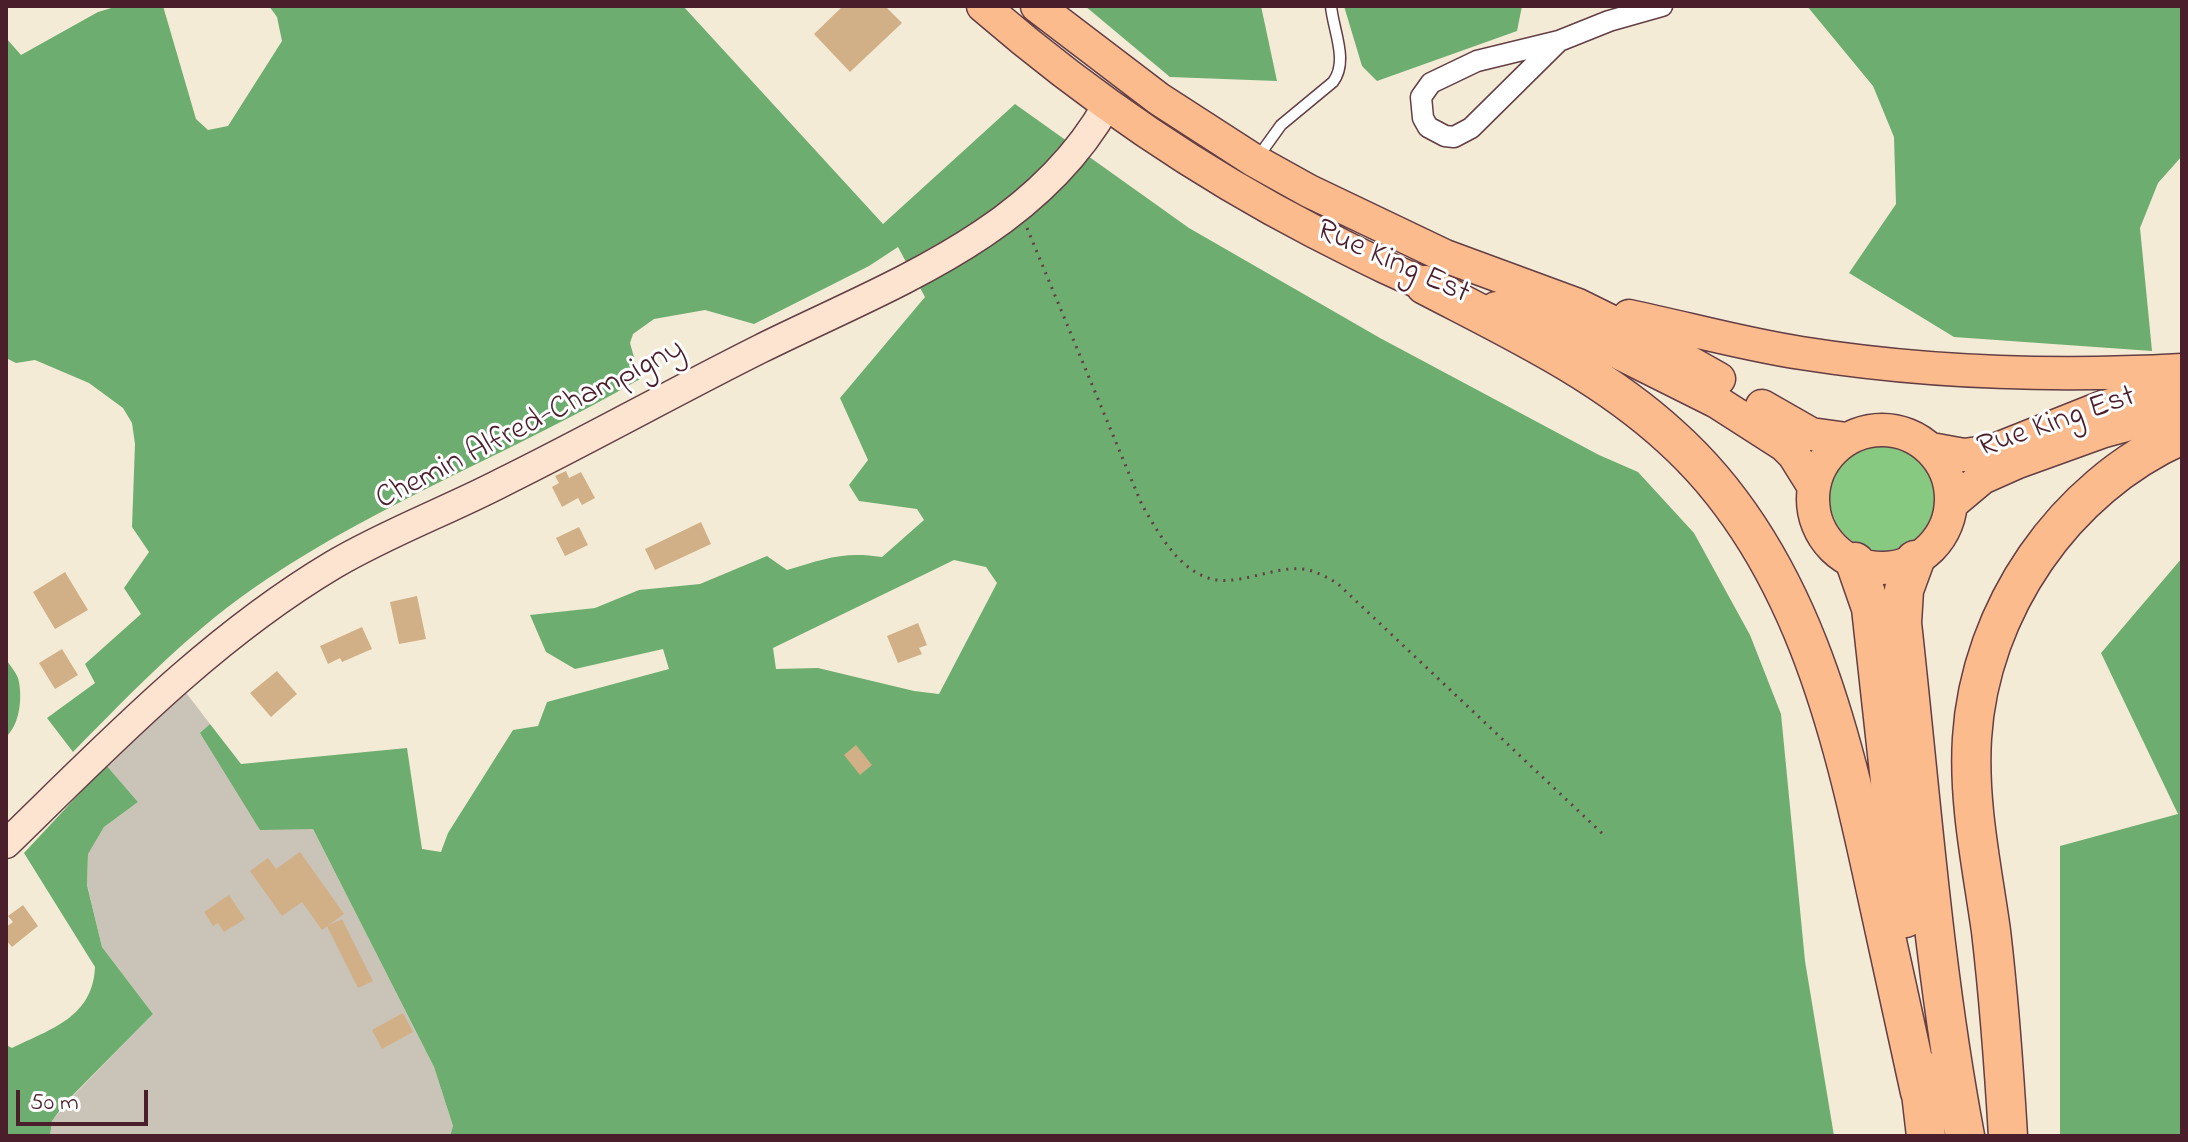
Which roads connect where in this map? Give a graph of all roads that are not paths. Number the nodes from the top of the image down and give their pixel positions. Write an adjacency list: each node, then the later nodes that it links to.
1 (983, 6): 6 (main road, Rue King Est)
2 (1037, 6): 7 (main road, Rue King Est)
3 (1331, 6): 7 (lane)
4 (1662, 6): 5 (street)
5 (1559, 41): 5 (street)
6 (1107, 105): 8 (main road, Rue King Est); 20 (street, Chemin Alfred-Champigny)
7 (1255, 161): 9 (main road, Rue King Est)
8 (1425, 285): 16 (main road, Rue King Est); 21 (highway)
9 (1578, 305): 10 (main road); 14 (main road, Rue King Est)
10 (2182, 370)
11 (2182, 384): 15 (main road, Rue King Est)
12 (2182, 410): 17 (main road, Rue King Est)
13 (2182, 435): 24 (highway)
14 (1847, 439): 15 (main road); 16 (main road)
15 (1931, 449): 17 (main road)
16 (1814, 487): 19 (main road)
17 (1951, 504): 18 (main road)
18 (1915, 560): 19 (main road); 23 (highway)
19 (1855, 562): 21 (highway)
20 (6, 844)
21 (1920, 1092): 22 (highway)
22 (1926, 1136)
23 (1965, 1136)
24 (2008, 1136)

